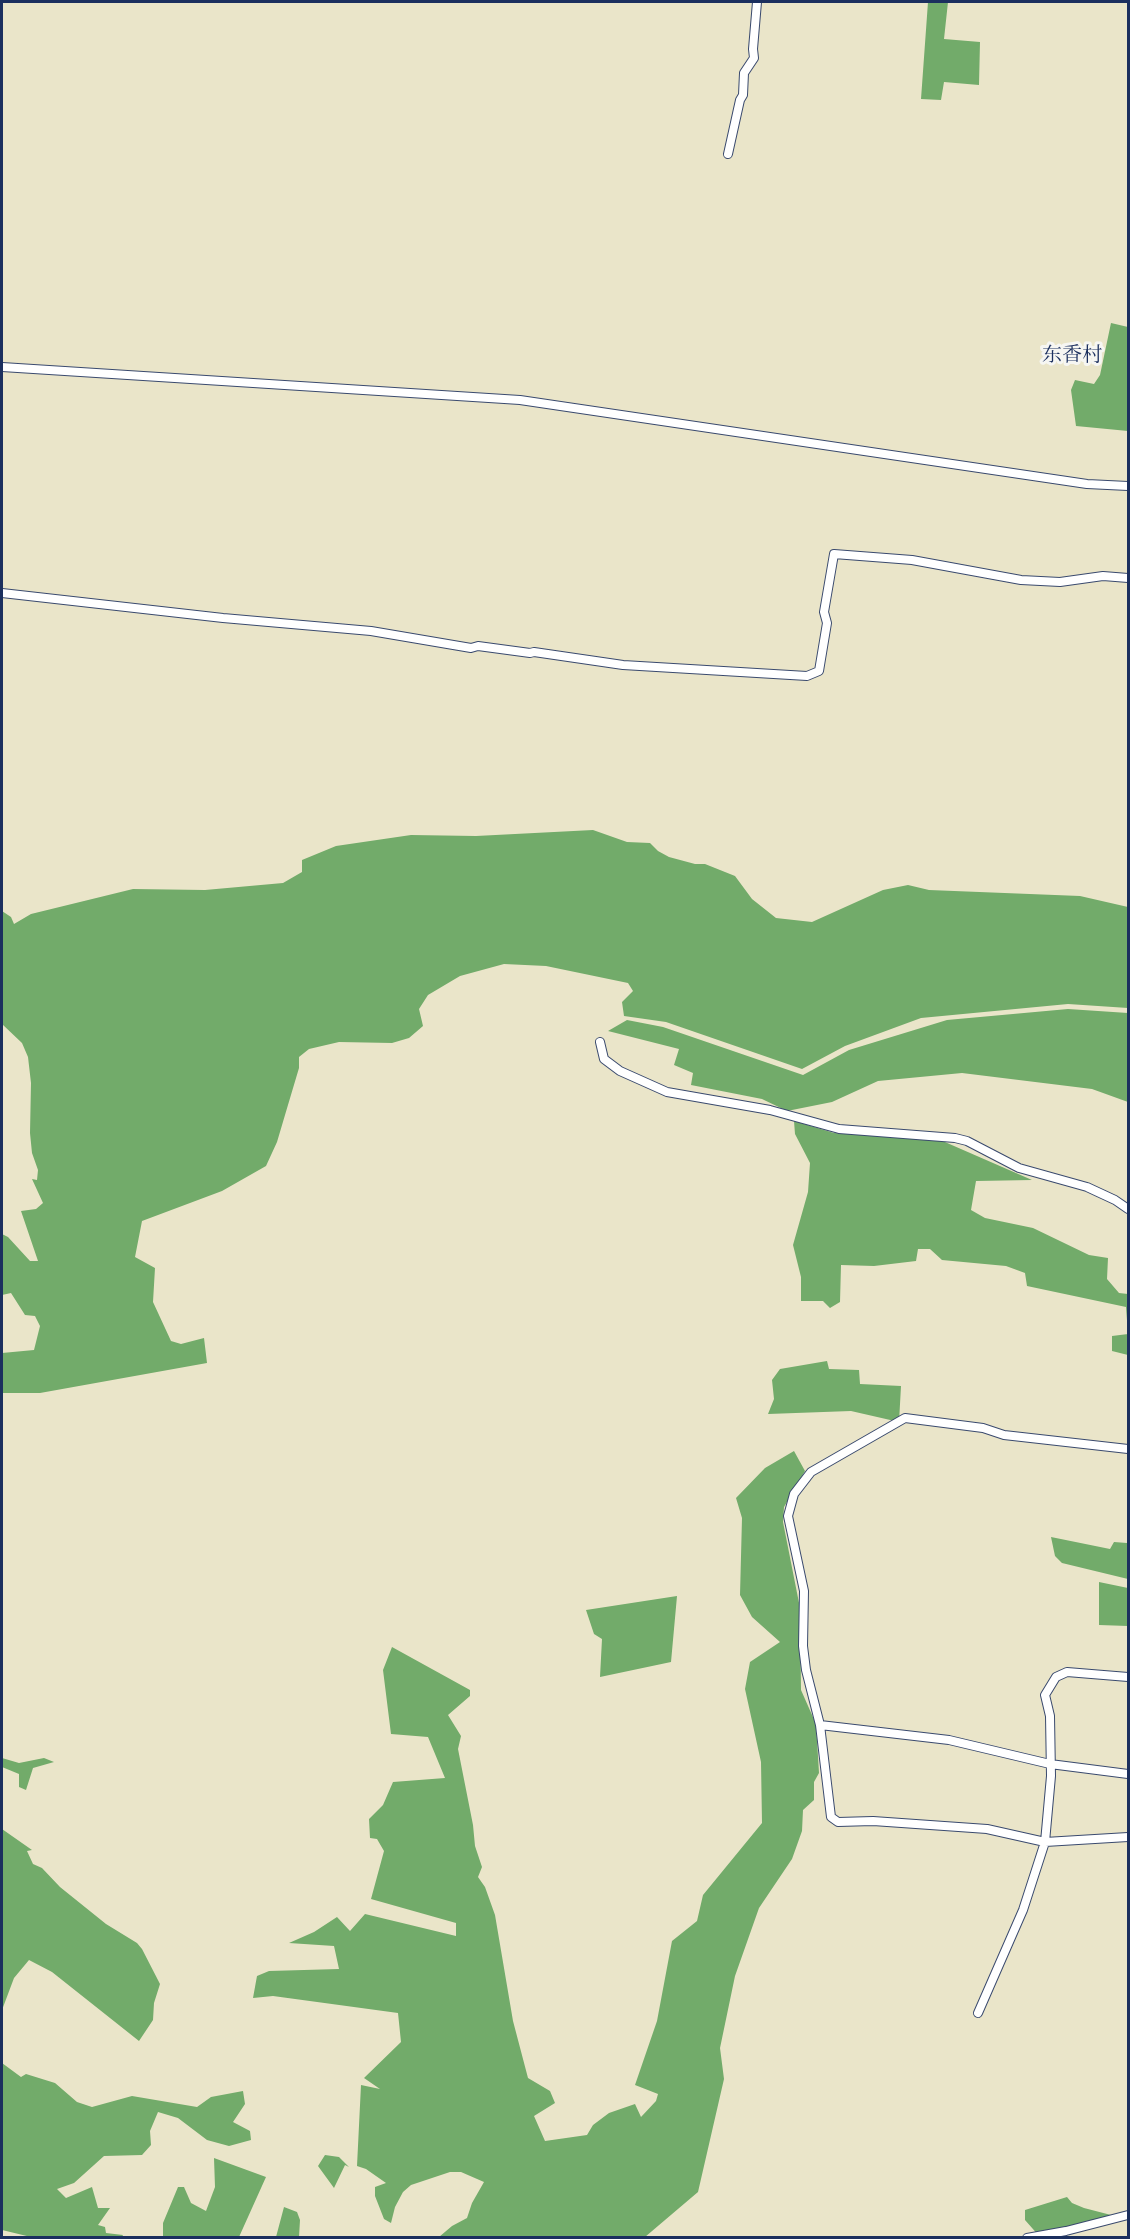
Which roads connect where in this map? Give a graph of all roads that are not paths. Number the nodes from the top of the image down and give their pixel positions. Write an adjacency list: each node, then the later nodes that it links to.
1 (757, 2): 2 (street)
2 (728, 154)
3 (2, 367): 4 (street)
4 (1128, 486)
5 (1128, 578): 6 (street)
6 (2, 593)
7 (600, 1042): 8 (street)
8 (1128, 1209)
9 (1128, 1449): 11 (street)
10 (1128, 1677): 12 (street)
11 (820, 1725): 12 (street); 15 (street)
12 (1050, 1764): 13 (street); 15 (street)
13 (1128, 1774)
14 (1128, 1837): 15 (street)
15 (1045, 1842): 16 (street)
16 (978, 2013)
17 (1128, 2215): 18 (street)
18 (1027, 2238)

